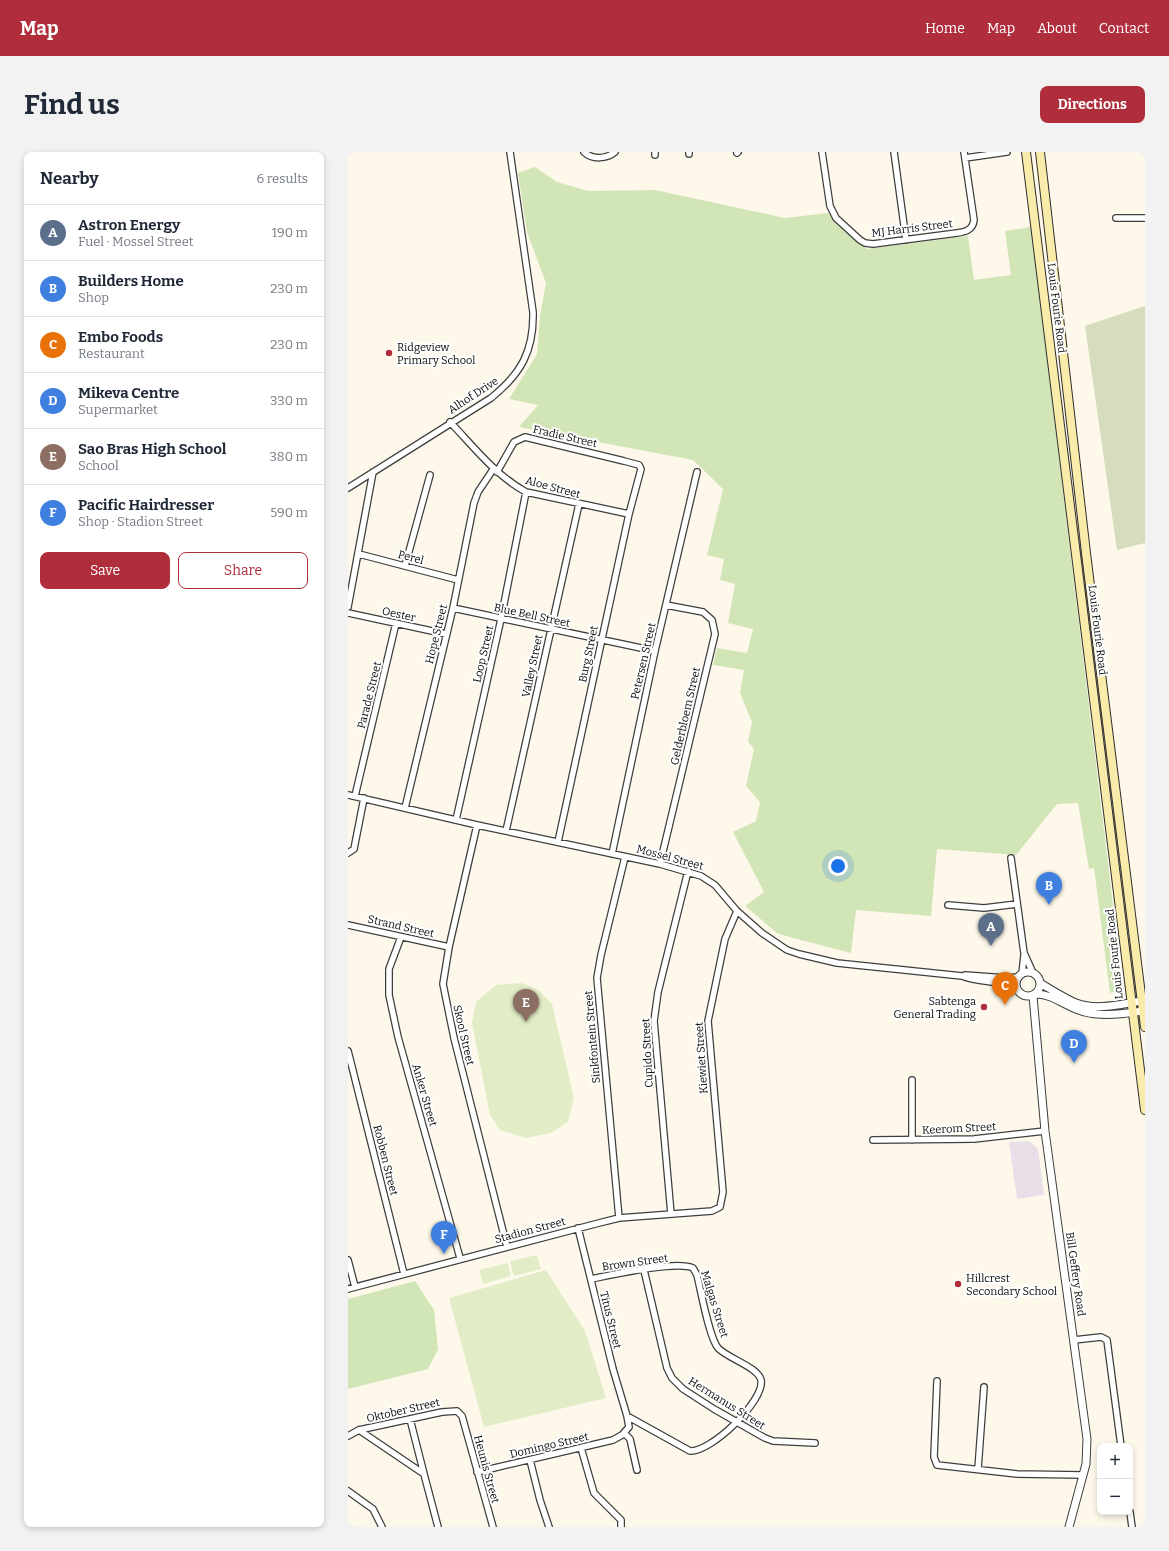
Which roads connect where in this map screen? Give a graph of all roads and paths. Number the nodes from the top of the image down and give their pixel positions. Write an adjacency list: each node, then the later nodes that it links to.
1 (510, 152): 13 (street, Alhof Drive)
2 (584, 152): 3 (street)
3 (615, 152)
4 (822, 152): 12 (street, MJ Harris Street)
5 (894, 152): 12 (street)
6 (1008, 152): 9 (street)
7 (1026, 152): 64 (main road, Louis Fourie Road)
8 (1040, 152): 63 (main road, Louis Fourie Road)
9 (965, 155): 12 (street, MJ Harris Street)
10 (1116, 218): 11 (street)
11 (1145, 218)
12 (906, 240)
13 (450, 422): 14 (street, Aloe Street); 16 (street, Alhof Drive)
14 (495, 470): 15 (street, Fradie Street); 20 (street, Aloe Street); 25 (street, Hope Street)
15 (641, 471): 22 (street, Burg Street)
16 (374, 472): 19 (street, Alhof Drive); 23 (street)
17 (696, 472): 26 (street, Petersen Street)
18 (430, 475): 24 (street)
19 (348, 488)
20 (526, 492): 21 (street, Aloe Street); 30 (street, Loop Street)
21 (579, 504): 22 (street, Aloe Street); 32 (street, Valley Street)
22 (629, 514): 34 (street, Burg Street)
23 (359, 554): 24 (street, Perel); 27 (street)
24 (405, 566): 25 (street, Perel)
25 (458, 580): 28 (street, Hope Street)
26 (666, 606): 35 (street, Petersen Street); 48 (street, Gelderbloem Street)
27 (348, 608)
28 (453, 608): 30 (street, Blue Bell Street); 33 (street, Hope Street)
29 (348, 613): 31 (street, Oester)
30 (501, 619): 32 (street, Blue Bell Street); 40 (street, Loop Street)
31 (396, 623): 33 (street, Oester); 37 (street, Parade Street)
32 (551, 628): 34 (street, Blue Bell Street); 42 (street, Valley Street)
33 (446, 634): 39 (street, Hope Street)
34 (602, 640): 35 (street, Blue Bell Street); 43 (street, Burg Street)
35 (655, 652): 45 (street, Petersen Street)
36 (348, 795): 37 (street, Mossel Street)
37 (355, 796): 38 (street, Mossel Street)
38 (364, 798): 39 (street, Mossel Street); 44 (street)
39 (406, 808): 40 (street, Mossel Street)
40 (456, 820): 41 (street, Mossel Street)
41 (477, 825): 42 (street, Mossel Street); 55 (street, Skool Street)
42 (506, 832): 43 (street, Mossel Street)
43 (558, 842): 45 (street, Mossel Street)
44 (348, 853)
45 (612, 854): 46 (street, Mossel Street)
46 (625, 857): 48 (street, Mossel Street); 76 (street, Sinkfontein Street)
47 (1011, 858): 50 (street)
48 (660, 864): 49 (street, Mossel Street)
49 (688, 871): 52 (street, Mossel Street); 75 (street, Cupido Street)
50 (1017, 904): 51 (street); 56 (street)
51 (948, 905)
52 (738, 911): 58 (street, Mossel Street); 74 (street, Kiewiet Street)
53 (348, 925): 54 (street, Strand Street)
54 (401, 937): 55 (street, Strand Street); 79 (street, Anker Street)
55 (449, 947): 78 (street, Skool Street)
56 (1024, 953): 57 (street); 59 (street)
57 (1033, 973): 59 (street); 60 (street)
58 (962, 976): 59 (street); 61 (street)
59 (1021, 976): 61 (street)
60 (1040, 983): 62 (street); 64 (street)
61 (1017, 988): 62 (street)
62 (1032, 995): 66 (street); 71 (street, Bill Geffery Road)
63 (1143, 1000): 64 (street); 65 (main road, Louis Fourie Road)
64 (1130, 1002): 66 (main road, Louis Fourie Road)
65 (1144, 1011): 66 (street); 67 (main road, Louis Fourie Road)
66 (1132, 1012): 70 (main road, Louis Fourie Road)
67 (1145, 1027)
68 (348, 1051): 83 (street, Robben Street)
69 (912, 1080): 73 (street)
70 (1145, 1110)
71 (1046, 1130): 73 (street, Keerom Street); 87 (street, Bill Geffery Road)
72 (873, 1140): 73 (street, Keerom Street)
73 (912, 1140)
74 (720, 1207): 75 (street, Stadion Street)
75 (671, 1214): 76 (street, Stadion Street)
76 (620, 1218): 77 (street, Stadion Street)
77 (578, 1228): 78 (street, Stadion Street); 84 (street, Titus Street)
78 (507, 1247): 79 (street, Stadion Street)
79 (460, 1258): 83 (street, Stadion Street)
80 (348, 1260): 85 (street)
81 (683, 1266): 82 (street, Brown Street); 93 (street, Malgas Street)
82 (644, 1270): 84 (street, Brown Street); 93 (street, Hermanus Street)
83 (404, 1274): 85 (street, Stadion Street)
84 (590, 1279): 91 (street, Titus Street)
85 (355, 1287): 86 (street, Stadion Street)
86 (348, 1289)
87 (1074, 1340): 98 (street); 105 (street, Bill Geffery Road)
88 (937, 1381): 101 (street)
89 (984, 1387): 101 (street)
90 (462, 1416): 92 (street, Oktober Street); 103 (street, Heunis Street)
91 (627, 1416): 93 (street); 95 (street, Titus Street)
92 (410, 1419): 94 (street, Oktober Street); 104 (street)
93 (736, 1422): 97 (street, Hermanus Street)
94 (359, 1430): 96 (street, Oktober Street); 104 (street)
95 (624, 1433): 99 (street, Domingo Street); 102 (street)
96 (348, 1436)
97 (815, 1443)
98 (1122, 1443)
99 (581, 1448): 100 (street, Domingo Street); 108 (street)
100 (530, 1460): 103 (street, Domingo Street); 112 (street)
101 (978, 1469): 105 (street)
102 (638, 1470)
103 (477, 1472): 111 (street, Heunis Street)
104 (424, 1474): 110 (street)
105 (1083, 1475): 113 (street, Bill Geffery Road)
106 (348, 1491): 109 (street)
107 (1130, 1515): 114 (street)
108 (621, 1524)
109 (382, 1527)
110 (438, 1527)
111 (493, 1527)
112 (549, 1527)
113 (1069, 1527)
114 (1132, 1527)

